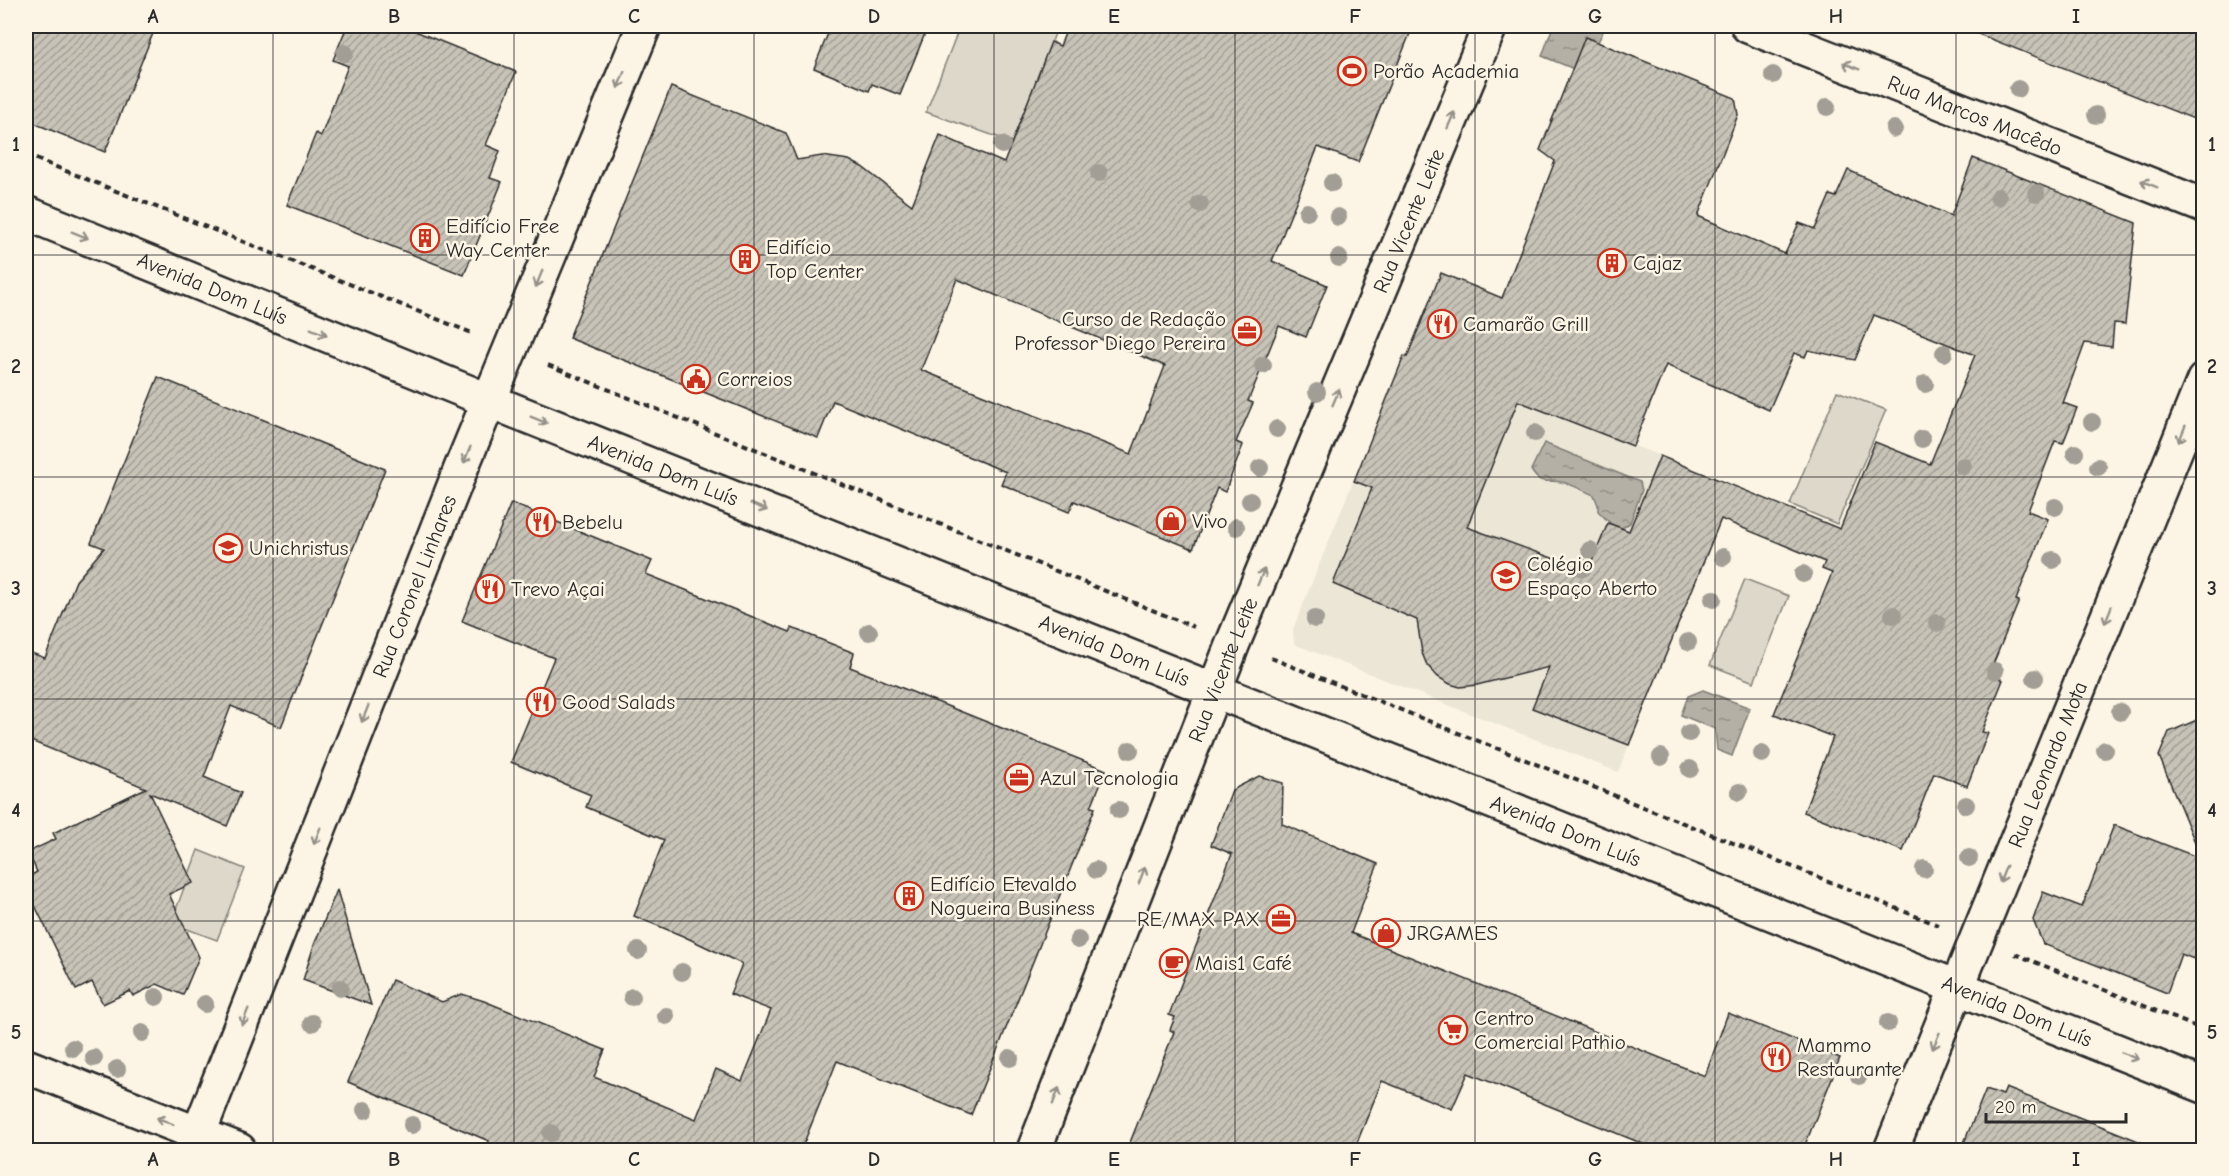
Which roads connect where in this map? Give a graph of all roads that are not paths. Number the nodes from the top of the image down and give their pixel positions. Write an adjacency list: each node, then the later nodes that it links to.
1 (644, 26): 7 (street, Rua Coronel Linhares, one-way to 7)
2 (1490, 26): 8 (street, Rua Vicente Leite, one-way to 2)
3 (1748, 26): 4 (street, Rua Marcos Macêdo, one-way to 3)
4 (2204, 206)
5 (26, 213): 7 (street, Avenida Dom Luís, one-way to 7)
6 (2204, 380): 9 (street, Rua Leonardo Mota, one-way to 9)
7 (490, 401): 8 (street, Avenida Dom Luís, one-way to 8); 12 (street, Rua Coronel Linhares, one-way to 12)
8 (1215, 689): 9 (street, Avenida Dom Luís); 14 (street, Rua Vicente Leite, one-way to 8)
9 (1958, 987): 11 (street, Avenida Dom Luís, one-way to 11); 15 (street, Rua Leonardo Mota, one-way to 15)
10 (26, 1066): 12 (street, one-way to 10)
11 (2204, 1086)
12 (196, 1142): 13 (street)
13 (239, 1150)
14 (1034, 1150)
15 (1891, 1150)

